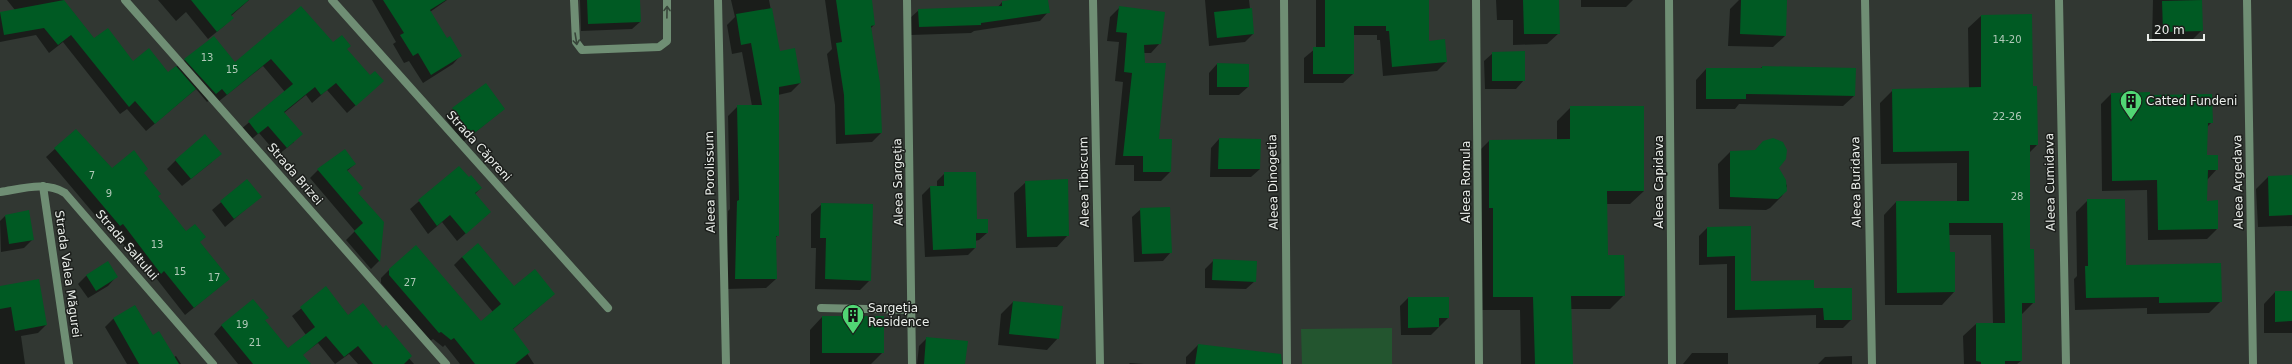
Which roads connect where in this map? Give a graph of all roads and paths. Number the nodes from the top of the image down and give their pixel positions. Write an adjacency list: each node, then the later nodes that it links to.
1 (125, 0): 21 (street, Strada Brizei)
2 (332, 0): 16 (street, Strada Căpreni)
3 (574, 0): 4 (street, one-way to 4)
4 (667, 0)
5 (718, 0): 22 (street, Aleea Porolissum)
6 (907, 0): 18 (street, Aleea Sargeția)
7 (1093, 0): 24 (street, Aleea Tibiscum)
8 (1284, 0): 25 (street, Aleea Dinogetia)
9 (1476, 0): 26 (street, Aleea Romula)
10 (1669, 0): 27 (street, Aleea Capidava)
11 (1865, 0): 28 (street, Aleea Buridava)
12 (2059, 0): 29 (street, Aleea Cumidava)
13 (2247, 0): 30 (street, Aleea Argedava)
14 (43, 186): 15 (street, Strada Saltului); 19 (street, Strada Valea Măgurei); 20 (street, Strada Saltului)
15 (0, 192)
16 (608, 308)
17 (821, 308): 18 (street)
18 (912, 310): 23 (street, Aleea Sargeția)
19 (69, 364)
20 (213, 364)
21 (446, 364)
22 (726, 364)
23 (912, 364)
24 (1100, 364)
25 (1287, 364)
26 (1479, 364)
27 (1672, 364)
28 (1872, 364)
29 (2066, 364)
30 (2253, 364)

